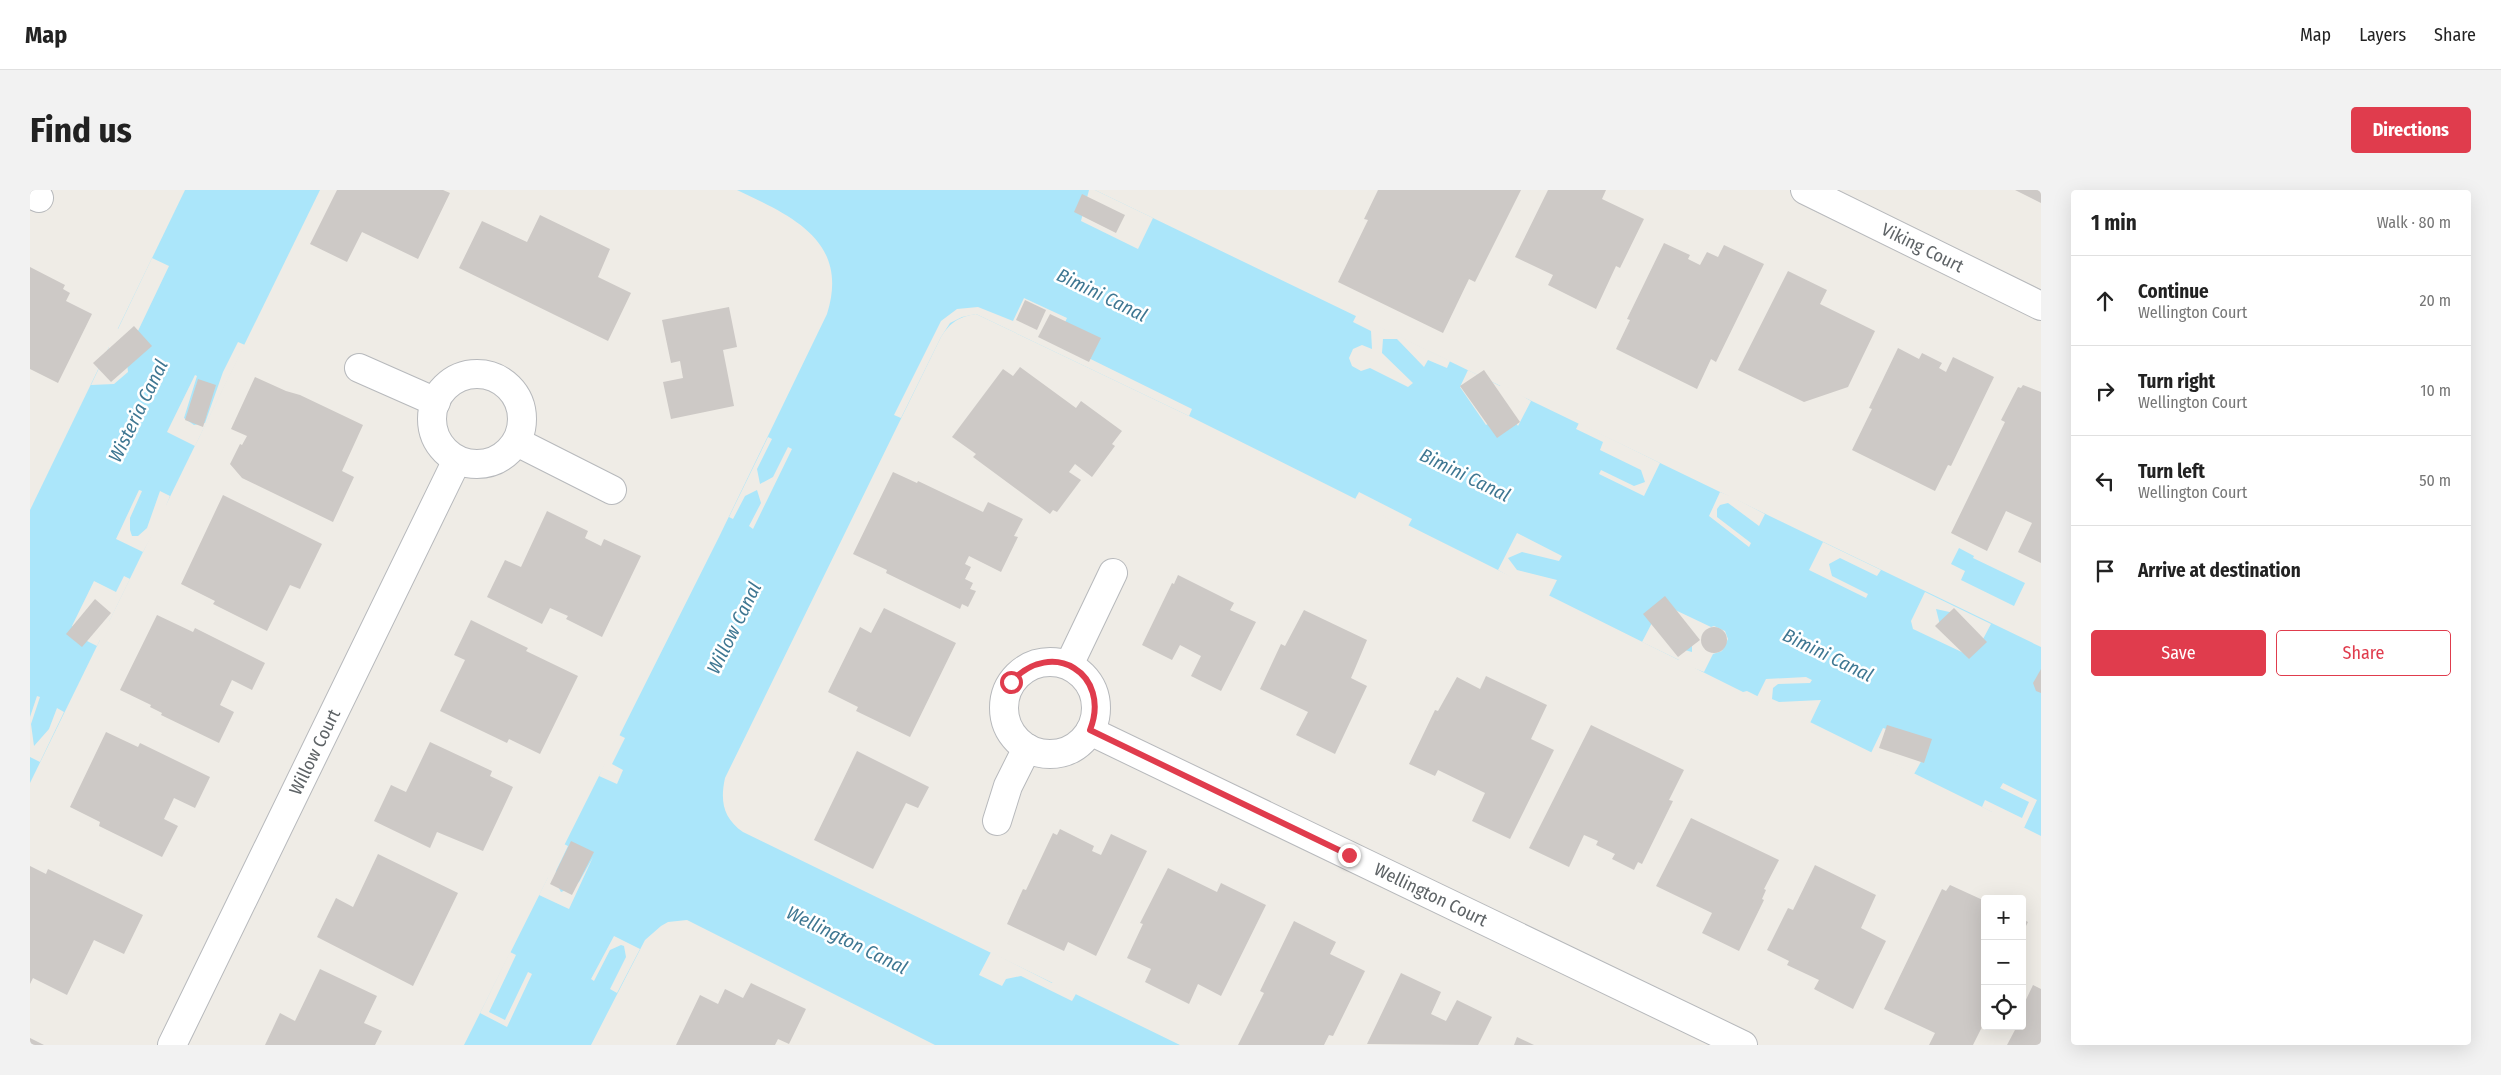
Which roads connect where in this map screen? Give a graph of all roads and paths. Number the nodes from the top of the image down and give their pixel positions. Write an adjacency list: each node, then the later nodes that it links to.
1 (1805, 190): 2 (street, Viking Court)
2 (2041, 306)
3 (359, 368): 4 (street)
4 (436, 402): 5 (street); 6 (street)
5 (517, 442): 6 (street); 7 (street)
6 (457, 460): 13 (street, Willow Court)
7 (612, 490)
8 (1113, 573): 9 (street)
9 (1069, 665): 10 (street); 11 (street)
10 (1090, 730): 11 (street); 14 (street, Wellington Court)
11 (1027, 748): 12 (street)
12 (996, 821)
13 (172, 1045)
14 (1743, 1045)

